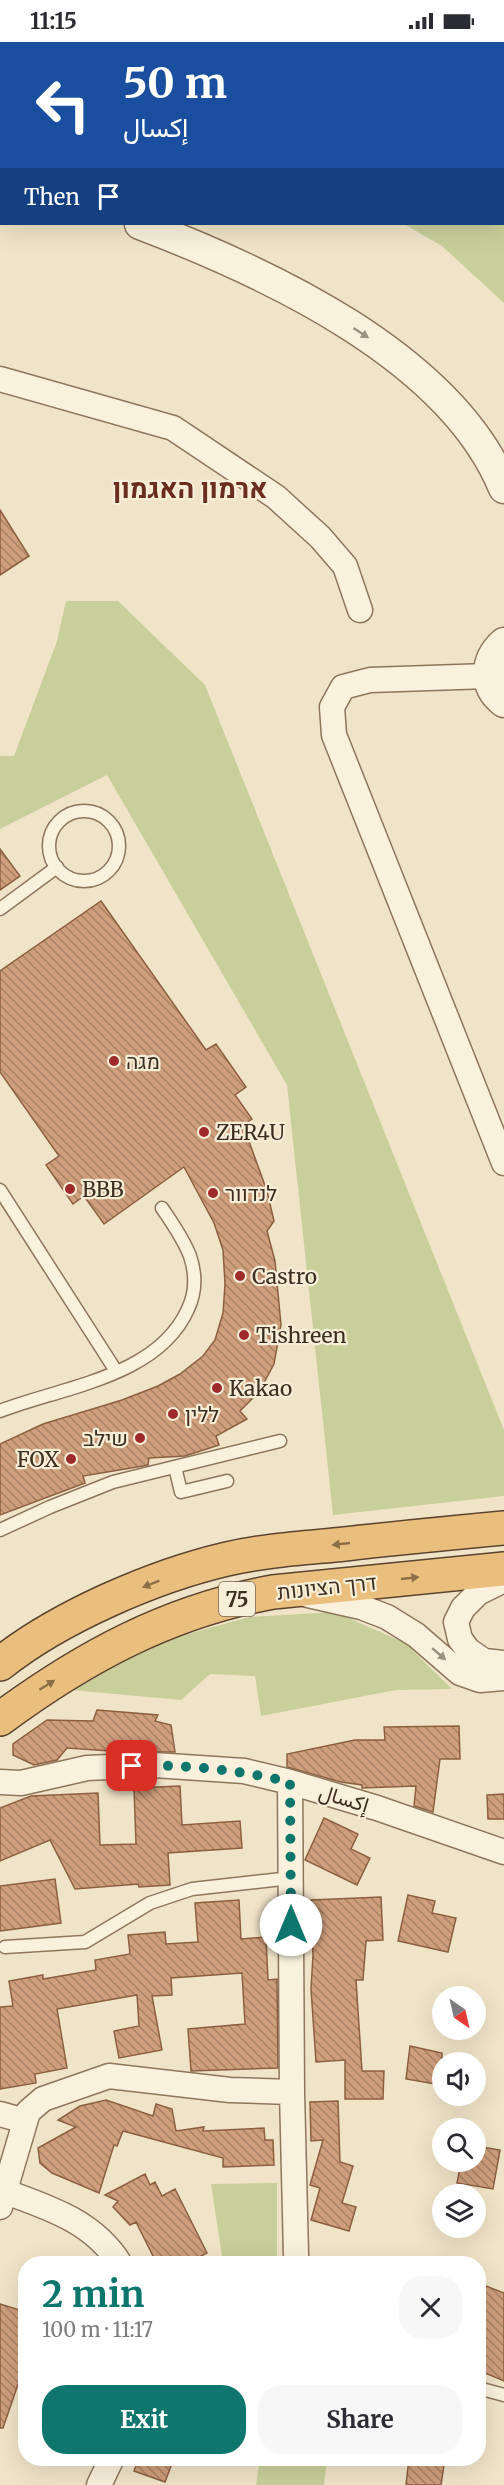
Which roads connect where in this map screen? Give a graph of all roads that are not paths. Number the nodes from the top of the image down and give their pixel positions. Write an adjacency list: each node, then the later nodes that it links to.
1 (142, 225): 5 (street, one-way to 5)
2 (189, 225): 4 (street)
3 (0, 379): 6 (street)
4 (504, 448)
5 (504, 488)
6 (360, 610)
7 (504, 644): 8 (street)
8 (488, 675): 9 (street); 12 (street)
9 (504, 702)
10 (57, 867): 10 (lane); 11 (lane)
11 (0, 909)
12 (504, 1163)
13 (0, 1190): 15 (lane)
14 (162, 1208): 15 (lane)
15 (116, 1371): 16 (lane)
16 (0, 1411)
17 (280, 1441): 18 (lane)
18 (175, 1467): 19 (lane); 21 (lane)
19 (227, 1481)
20 (504, 1528): 26 (highway, דרך הציונות / 75, one-way to 26)
21 (0, 1530)
22 (504, 1569): 24 (highway, דרך הציונות / 75, one-way to 22)
23 (504, 1580): 25 (street)
24 (291, 1590): 27 (street, one-way to 27); 28 (highway, דרך הציונות / 75, one-way to 24)
25 (504, 1663)
26 (0, 1664)
27 (504, 1678)
28 (0, 1719)
29 (0, 1782): 30 (street, إكسال)
30 (290, 1782): 31 (street, إكسال); 32 (street)
31 (504, 1852)
32 (291, 1878): 33 (lane); 34 (street)
33 (5, 1947)
34 (292, 2092): 36 (street); 38 (street)
35 (0, 2114): 36 (street)
36 (26, 2121): 37 (street)
37 (3, 2199): 39 (street)
38 (296, 2255)
39 (113, 2256)
40 (486, 2390): 41 (lane)
41 (504, 2396)
42 (108, 2466): 43 (street)
43 (99, 2485)

